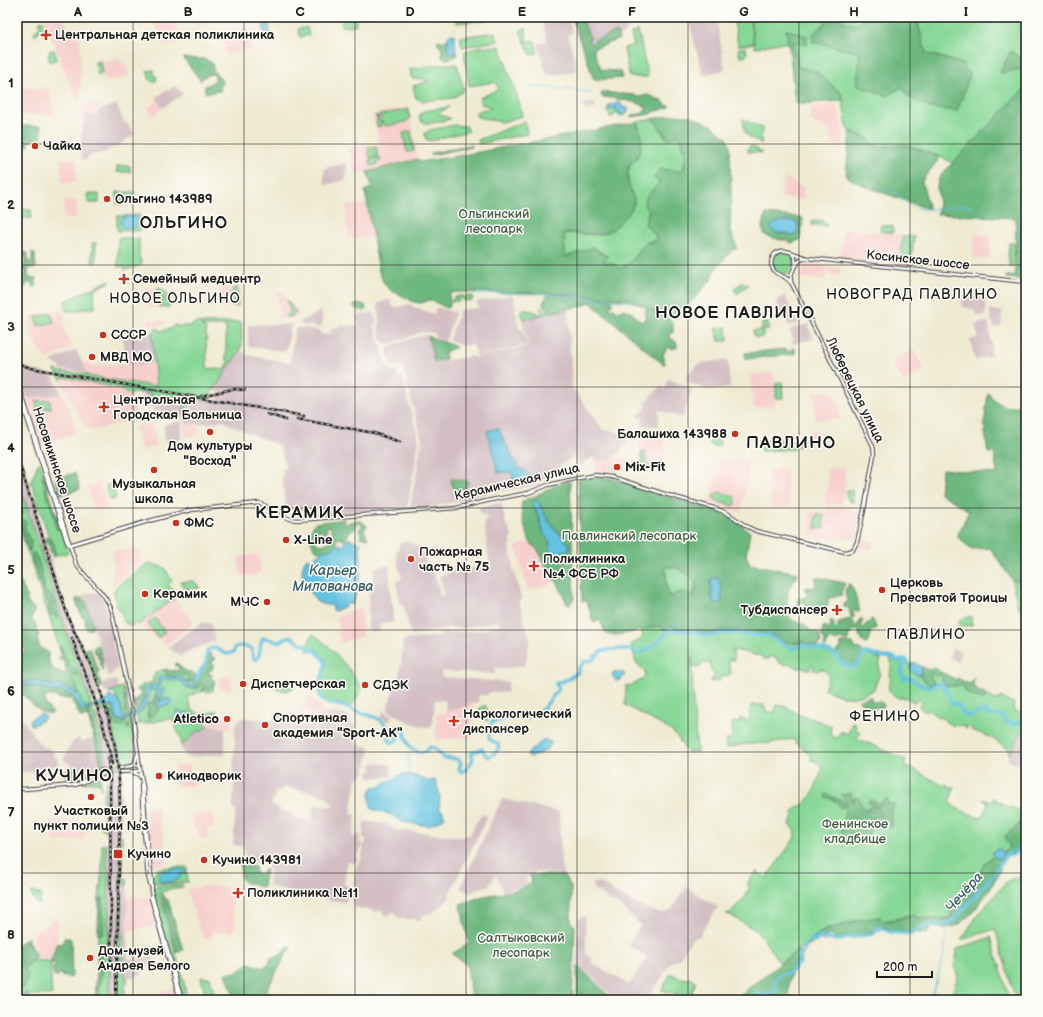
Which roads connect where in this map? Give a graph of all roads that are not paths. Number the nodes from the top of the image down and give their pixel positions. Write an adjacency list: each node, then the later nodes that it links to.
1 (791, 253): 2 (main road, Косинское шоссе); 3 (main road); 4 (main road)
2 (808, 258): 3 (main road); 5 (main road, Косинское шоссе)
3 (794, 269): 4 (main road); 6 (main road)
4 (781, 275): 6 (main road)
5 (1026, 282)
6 (792, 284): 10 (main road, Люберецкая улица)
7 (17, 379): 9 (main road, Носовихинское шоссе)
8 (17, 387): 9 (main road, Носовихинское шоссе)
9 (69, 545): 10 (main road, Керамическая улица); 11 (main road, Носовихинское шоссе)
10 (847, 552)
11 (138, 753): 12 (main road); 13 (main road, Носовихинское шоссе)
12 (130, 766): 13 (main road); 14 (main road); 18 (main road)
13 (140, 766): 16 (main road, Носовихинское шоссе)
14 (120, 768)
15 (103, 770): 21 (main road)
16 (140, 770): 18 (main road); 20 (main road, Носовихинское шоссе)
17 (120, 772): 18 (main road)
18 (132, 772): 20 (main road)
19 (104, 774): 21 (main road)
20 (141, 778): 23 (main road, Носовихинское шоссе)
21 (71, 785): 22 (main road)
22 (17, 788)
23 (181, 1000)

